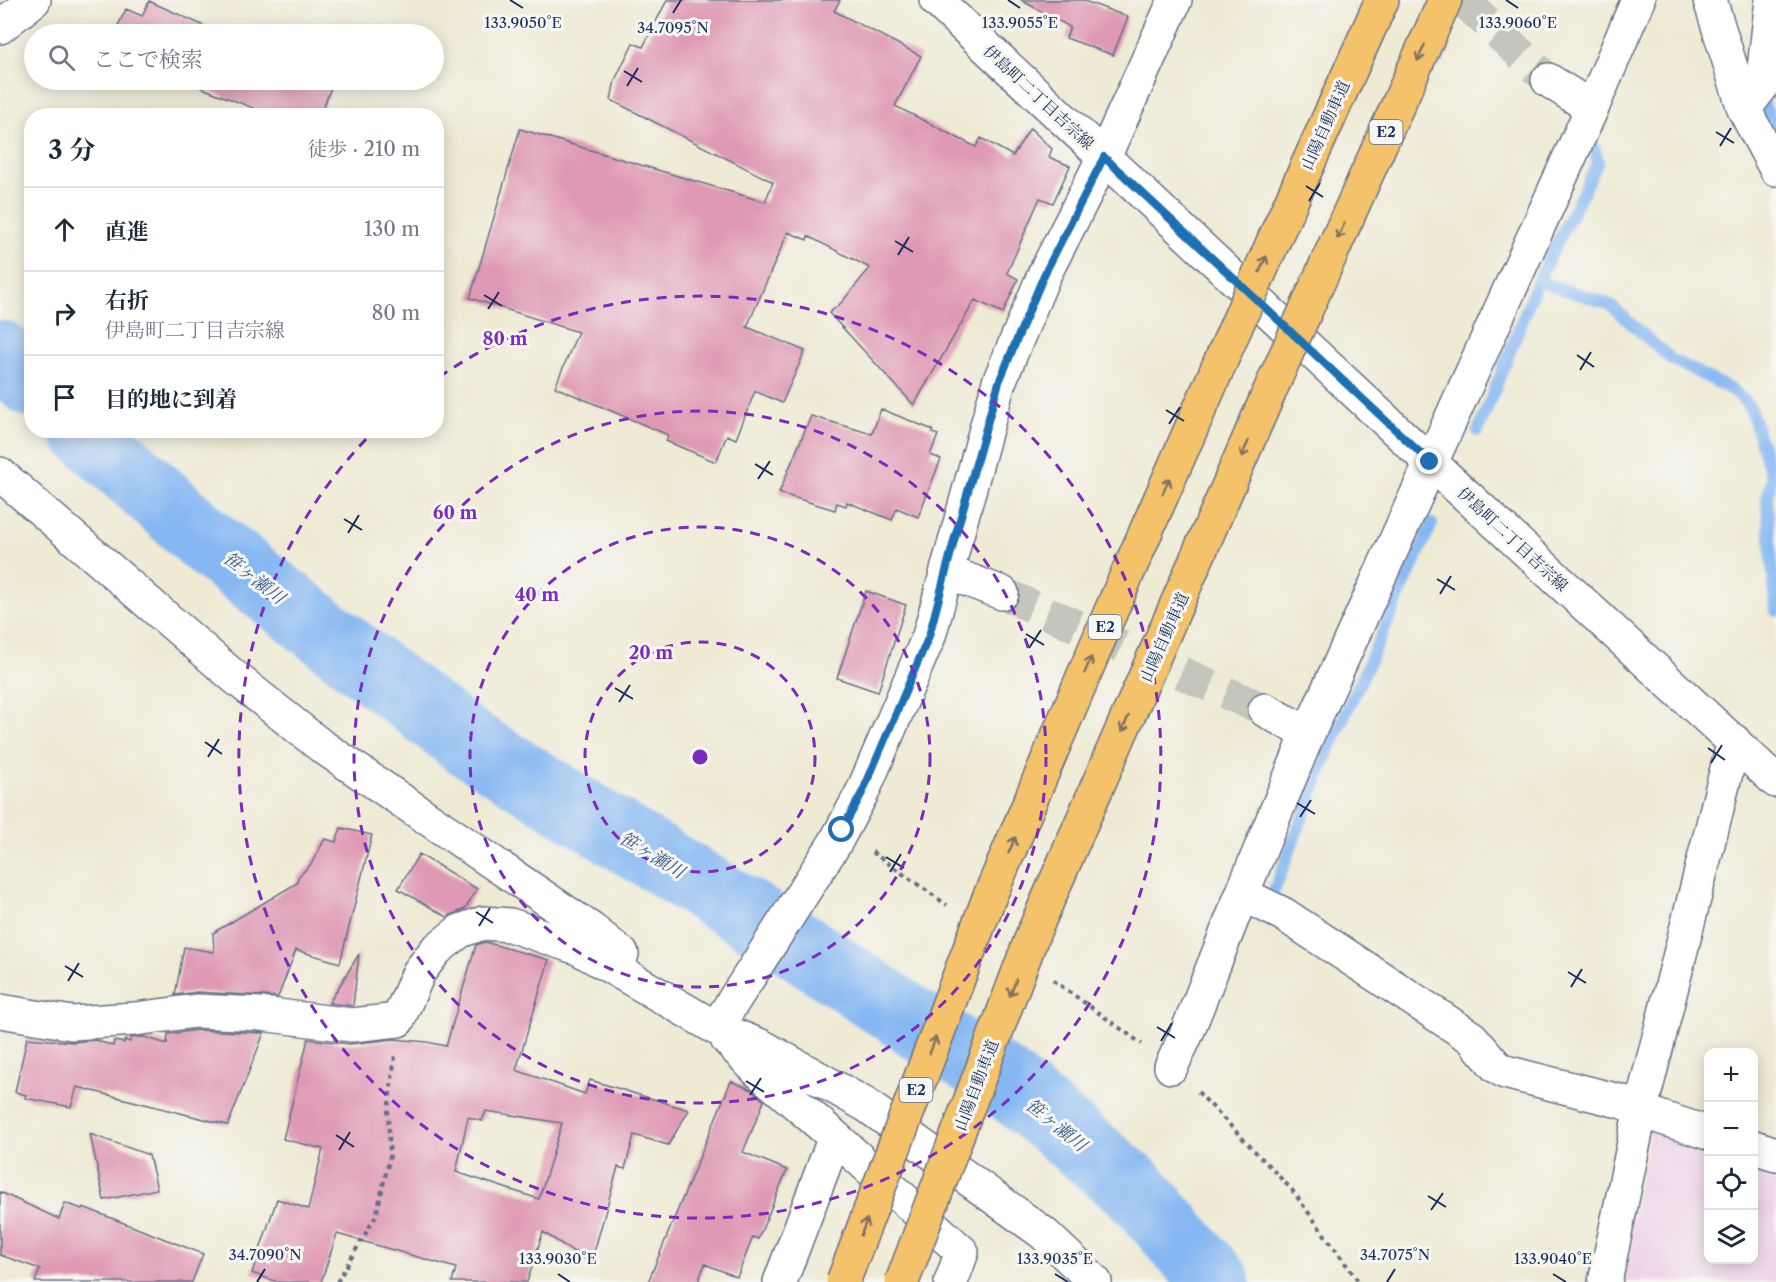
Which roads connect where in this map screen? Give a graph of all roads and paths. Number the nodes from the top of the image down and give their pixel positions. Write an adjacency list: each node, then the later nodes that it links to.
1 (34, 0): 9 (street)
2 (936, 0): 13 (street, 伊島町二丁目吉宗線)
3 (1175, 0): 13 (street)
4 (1382, 0): 38 (highway, 山陽自動車道 / E2, one-way to 4, bridge)
5 (1445, 0): 39 (highway, 山陽自動車道 / E2, one-way to 39, bridge)
6 (1638, 0): 12 (street)
7 (1710, 0): 11 (street)
8 (1772, 0): 11 (street)
9 (0, 27)
10 (1548, 80): 12 (street)
11 (1753, 98): 14 (street)
12 (1592, 108): 15 (street)
13 (1104, 157): 15 (street, 伊島町二丁目吉宗線); 17 (street)
14 (1776, 168)
15 (1430, 462): 20 (street); 21 (street, 伊島町二丁目吉宗線)
16 (0, 474): 28 (street)
17 (947, 572): 18 (street); 23 (street)
18 (1002, 593)
19 (1265, 710): 20 (street)
20 (1308, 734): 24 (street)
21 (1734, 741): 22 (street, 伊島町二丁目吉宗線); 31 (street)
22 (1776, 781)
23 (839, 837): 25 (path); 28 (street)
24 (1259, 902): 30 (street); 31 (street)
25 (954, 910)
26 (1050, 978): 30 (path)
27 (0, 1011): 29 (street)
28 (723, 1017): 29 (street); 33 (street); 41 (street)
29 (398, 1020): 36 (path)
30 (1171, 1067): 42 (path)
31 (1641, 1108): 32 (street); 43 (street)
32 (1704, 1131)
33 (835, 1137): 37 (street); 40 (street)
34 (1758, 1148): 35 (street)
35 (1776, 1154)
36 (338, 1282)
37 (780, 1282)
38 (843, 1282)
39 (902, 1282)
40 (951, 1282)
41 (1095, 1282)
42 (1359, 1282)
43 (1605, 1282)

